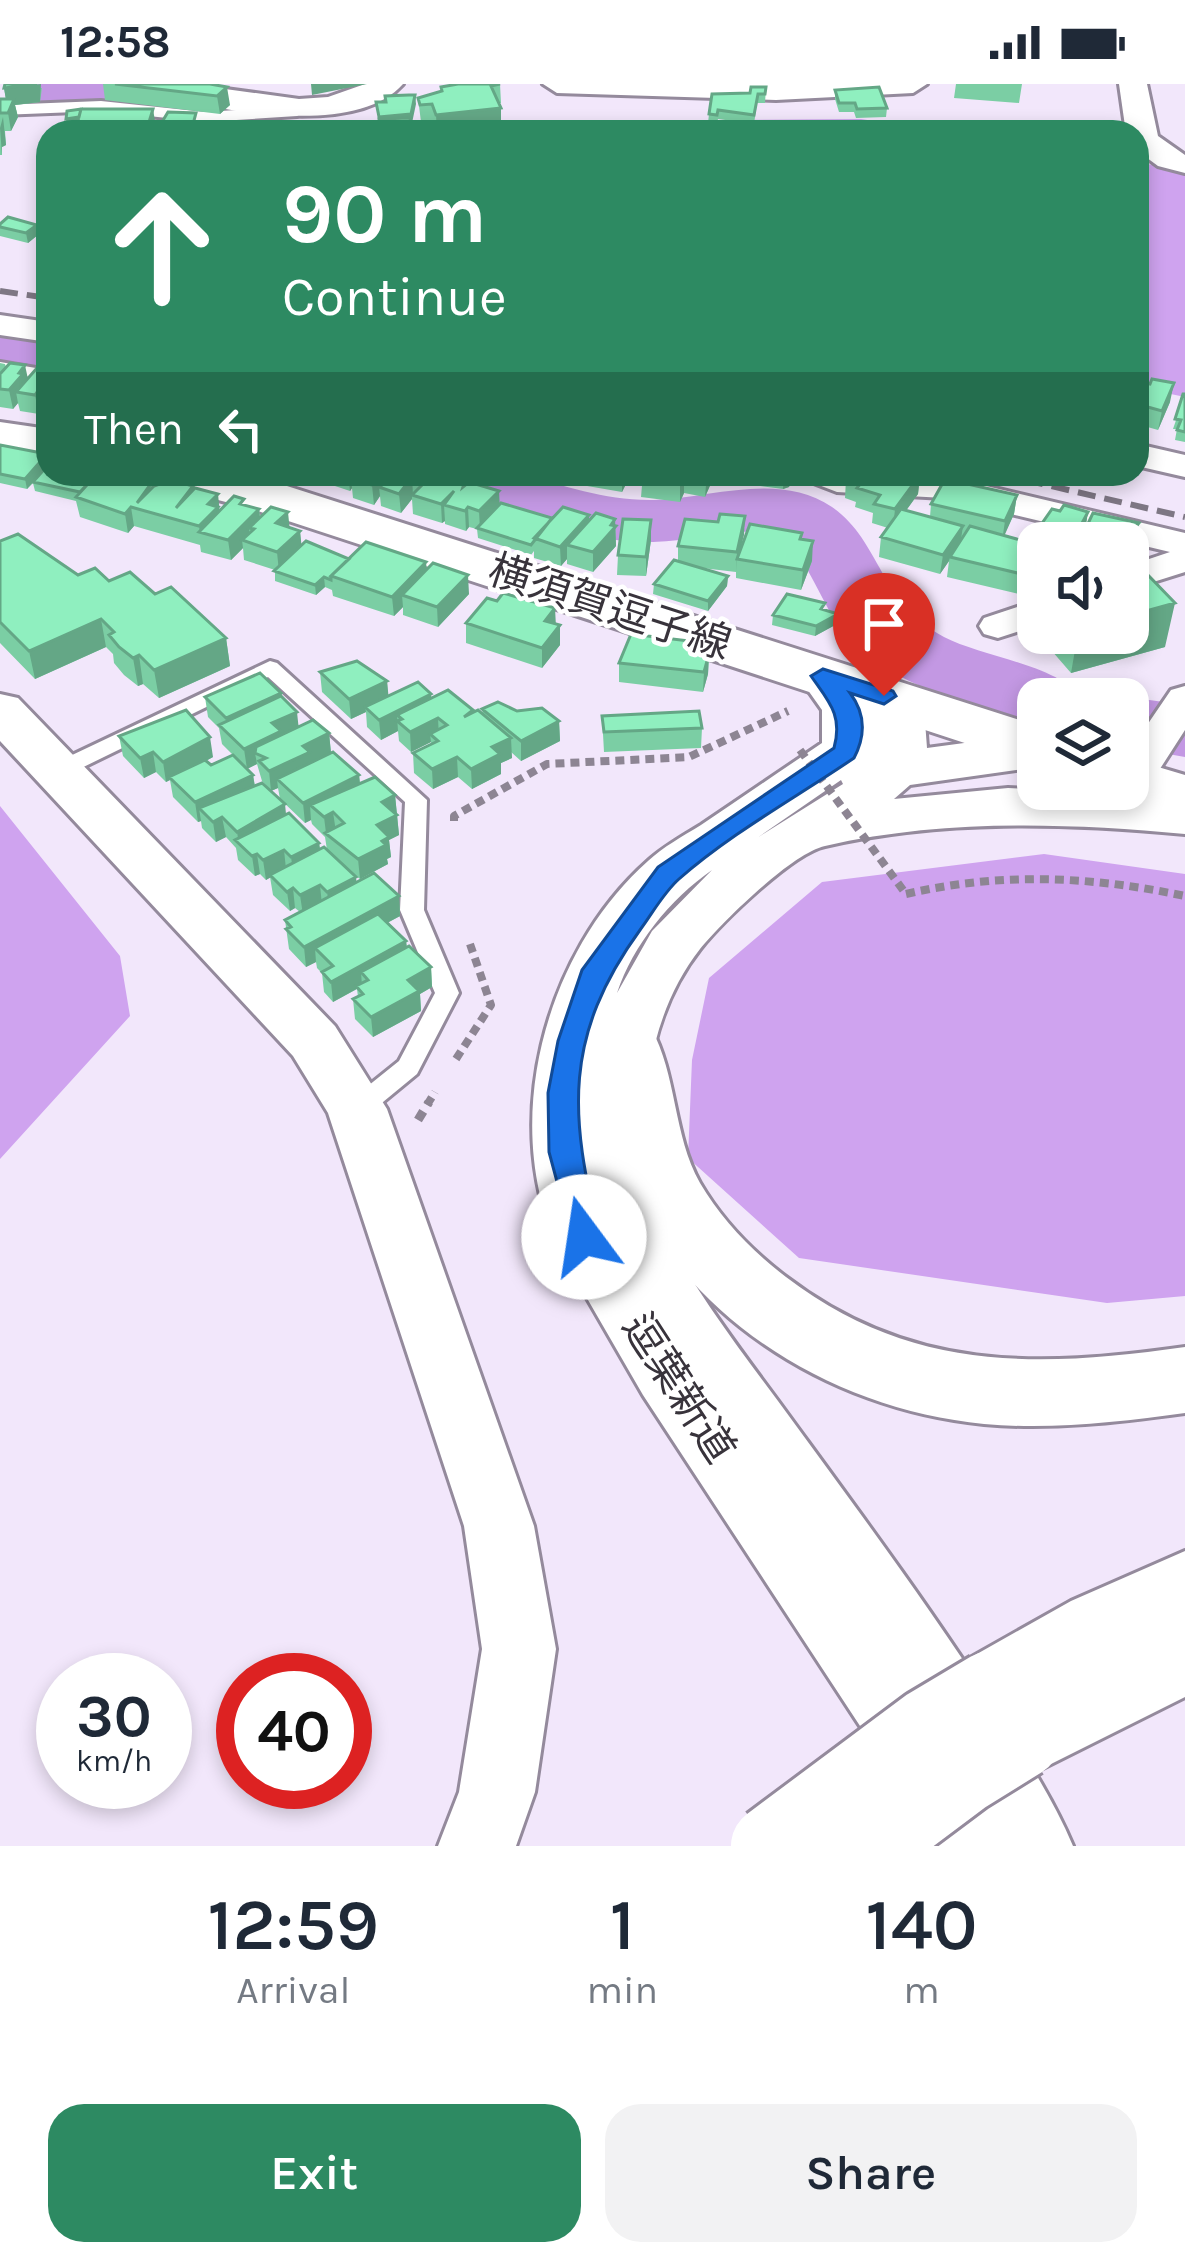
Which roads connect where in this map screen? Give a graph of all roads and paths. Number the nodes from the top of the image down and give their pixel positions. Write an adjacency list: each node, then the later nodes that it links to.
1 (145, 84): 9 (street)
2 (389, 84): 10 (street)
3 (557, 84): 6 (street)
4 (913, 84): 7 (street)
5 (1133, 84): 11 (street)
6 (634, 85): 7 (street)
7 (859, 87)
8 (0, 110): 9 (lane)
9 (297, 111): 10 (street)
10 (356, 118)
11 (1140, 120)
12 (1149, 150): 13 (street)
13 (1185, 164)
14 (0, 325): 15 (street)
15 (36, 330)
16 (0, 367): 17 (lane)
17 (36, 373)
18 (0, 436): 19 (main road)
19 (36, 443)
20 (1149, 458): 21 (street)
21 (1185, 466)
22 (225, 486): 29 (main road, 横須賀逗子線)
23 (881, 486): 24 (street)
24 (1185, 544)
25 (1185, 559): 26 (street)
26 (1149, 572)
27 (1017, 619): 28 (street)
28 (998, 626)
29 (811, 688): 30 (main road, 横須賀逗子線); 40 (street); 41 (path)
30 (884, 696): 33 (main road, 横須賀逗子線); 36 (street)
31 (1184, 702): 38 (street)
32 (0, 710): 37 (street)
33 (1017, 742)
34 (800, 750): 42 (path, bridge)
35 (1017, 752): 36 (street)
36 (898, 767): 40 (street)
37 (57, 771): 45 (street); 45 (lane)
38 (1149, 776)
39 (1185, 816): 40 (street)
40 (781, 823): 44 (street, 逗葉新道); 53 (street, 逗葉新道)
41 (453, 837)
42 (1185, 896)
43 (466, 937): 45 (path)
44 (627, 1046): 46 (main road); 54 (street, 逗葉新道)
45 (372, 1099): 50 (street)
46 (1185, 1381)
47 (1185, 1589): 49 (main road)
48 (1185, 1653): 49 (main road)
49 (1006, 1714): 51 (main road, bridge); 52 (main road, bridge)
50 (477, 1846)
51 (771, 1846)
52 (867, 1846)
53 (974, 1846)
54 (1034, 1846)

